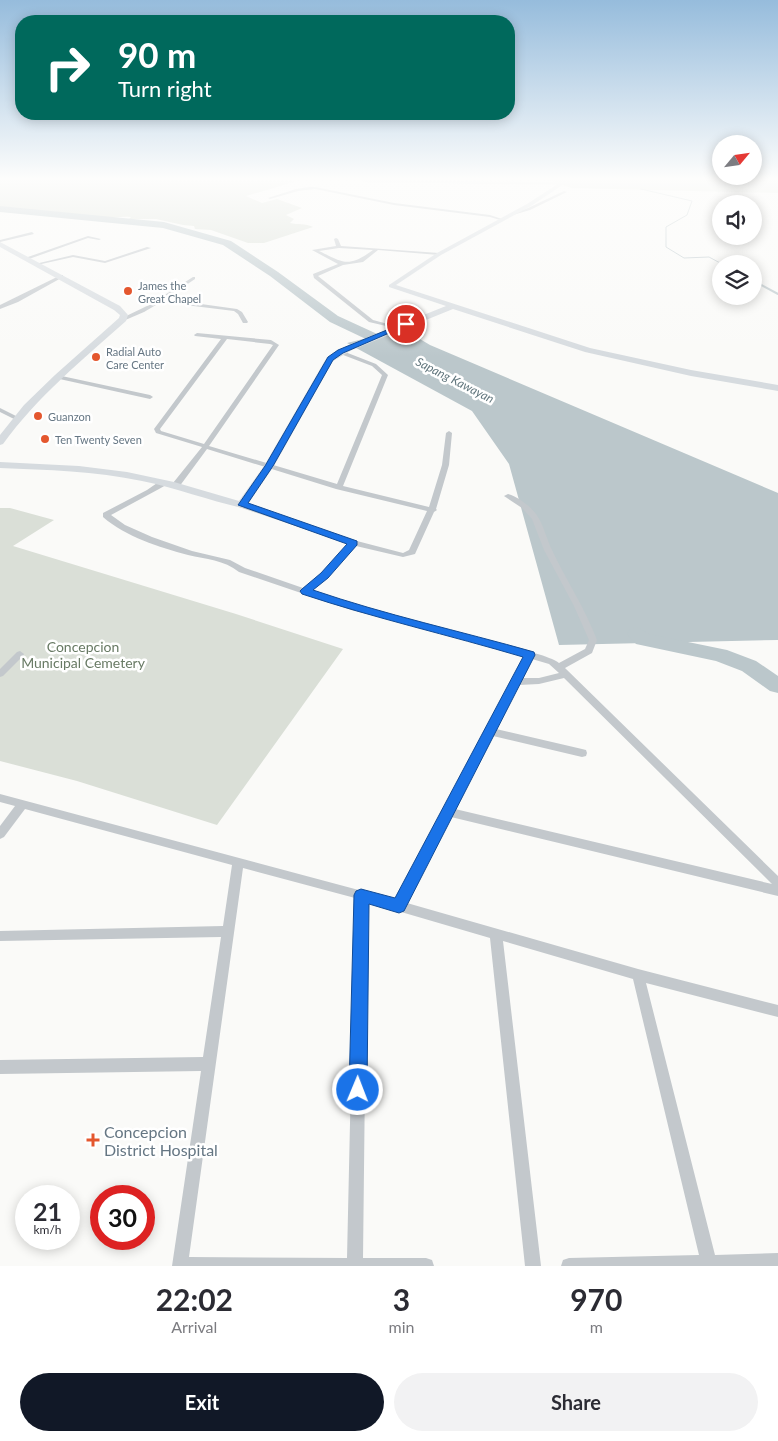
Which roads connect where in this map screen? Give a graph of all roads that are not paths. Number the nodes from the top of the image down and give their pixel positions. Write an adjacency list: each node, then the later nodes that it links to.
1 (82, 239): 11 (street)
2 (336, 239): 5 (street)
3 (465, 239): 9 (street)
4 (0, 242): 11 (street)
5 (339, 247): 7 (street); 13 (street)
6 (149, 248): 10 (street)
7 (377, 249): 9 (street); 13 (street)
8 (80, 252): 10 (street)
9 (439, 254): 17 (street)
10 (72, 256): 12 (street)
11 (27, 258): 12 (street)
12 (37, 264): 14 (street)
13 (342, 264): 21 (street)
14 (61, 276): 18 (street); 19 (street)
15 (193, 278): 16 (street)
16 (160, 300): 19 (street); 20 (street)
17 (453, 306): 21 (street); 26 (street)
18 (0, 307)
19 (123, 319): 25 (street)
20 (245, 322)
21 (395, 329): 24 (street)
22 (197, 335): 23 (street)
23 (225, 338): 32 (street); 32 (street)
24 (345, 350): 34 (street); 37 (street)
25 (57, 377): 27 (street); 29 (street)
26 (778, 388)
27 (150, 397)
28 (0, 410): 29 (street)
29 (16, 418): 31 (street)
30 (449, 433): 40 (street)
31 (0, 442)
32 (205, 445): 34 (street); 36 (street)
33 (0, 464): 35 (street)
34 (269, 466): 37 (street); 39 (street)
35 (163, 483): 36 (street); 42 (street)
36 (176, 485): 39 (street)
37 (339, 487): 40 (street)
38 (508, 496): 45 (street)
39 (242, 505): 41 (street)
40 (433, 510): 41 (street)
41 (354, 543): 42 (street)
42 (305, 591): 44 (street)
43 (20, 654): 46 (street)
44 (530, 655): 45 (street); 47 (street)
45 (563, 671): 47 (street); 55 (street)
46 (0, 674)
47 (515, 682): 48 (street)
48 (489, 731): 49 (street); 52 (street)
49 (582, 753)
50 (0, 798): 51 (street)
51 (22, 805): 53 (street); 54 (street)
52 (448, 812): 56 (street); 58 (street)
53 (0, 834)
54 (238, 862): 57 (street); 59 (street)
55 (778, 883)
56 (778, 892)
57 (361, 895): 58 (street); 69 (street)
58 (399, 906): 60 (street)
59 (228, 931): 61 (street); 64 (street)
60 (496, 935): 62 (street); 71 (street)
61 (0, 936)
62 (638, 974): 63 (street); 67 (street)
63 (778, 1011)
64 (210, 1064): 65 (street); 68 (street)
65 (0, 1068)
66 (778, 1261): 67 (street)
67 (709, 1264): 72 (street)
68 (180, 1266): 69 (street)
69 (355, 1266): 70 (street)
70 (426, 1266)
71 (533, 1266)
72 (569, 1266)

